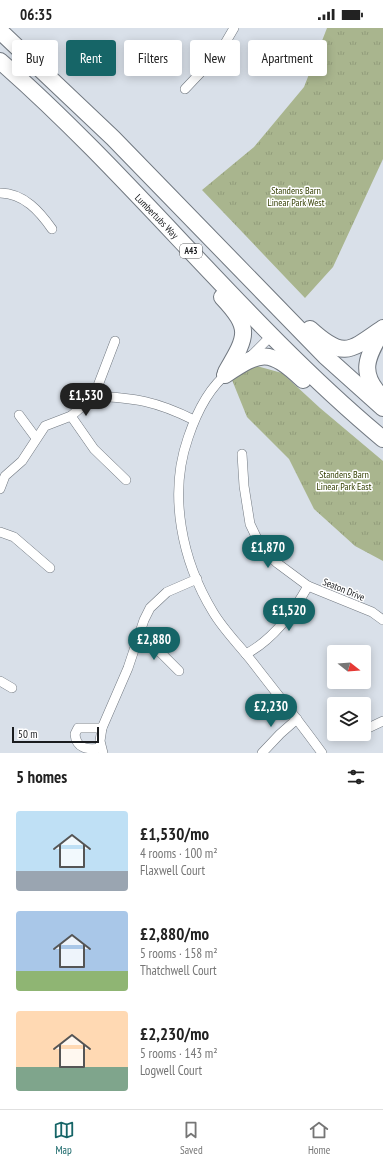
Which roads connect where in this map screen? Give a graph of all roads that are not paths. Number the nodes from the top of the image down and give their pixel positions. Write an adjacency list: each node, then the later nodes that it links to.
1 (9, 28): 4 (highway)
2 (234, 28): 8 (street)
3 (0, 31): 5 (highway, A43)
4 (18, 40)
5 (12, 41)
6 (0, 61): 12 (highway, Lumbertubs Way / A43)
7 (49, 76): 9 (highway, A43)
8 (185, 88)
9 (160, 188): 13 (highway, A43); 15 (highway)
10 (0, 193): 11 (street)
11 (52, 229)
12 (175, 234): 15 (highway, Lumbertubs Way / A43); 19 (highway)
13 (244, 275): 17 (highway); 18 (highway, A43)
14 (383, 329): 17 (highway); 21 (highway)
15 (272, 335): 19 (street); 28 (highway, Lumbertubs Way / A43)
16 (115, 341): 20 (street)
17 (359, 345): 18 (highway)
18 (336, 367): 22 (highway, A43); 26 (highway)
19 (224, 375): 25 (street); 29 (highway)
20 (94, 396): 24 (street); 25 (street)
21 (383, 397)
22 (383, 408)
23 (19, 415): 27 (street)
24 (71, 416): 27 (street); 31 (street)
25 (194, 420): 35 (street)
26 (383, 427)
27 (36, 438): 32 (street)
28 (383, 439)
29 (383, 444)
30 (242, 454): 36 (street, Seaton Drive)
31 (126, 480)
32 (0, 489)
33 (0, 532): 34 (street)
34 (50, 568)
35 (197, 579): 38 (street); 39 (street)
36 (308, 586): 37 (street, Seaton Drive); 39 (street)
37 (383, 620)
38 (138, 637): 40 (street); 46 (street)
39 (246, 654): 43 (street)
40 (179, 671)
41 (0, 681): 42 (street)
42 (12, 688)
43 (297, 719): 48 (street); 49 (street)
44 (383, 721): 45 (street)
45 (371, 727)
46 (102, 728): 47 (street); 47 (street)
47 (102, 751)
48 (262, 753)
49 (322, 753)

